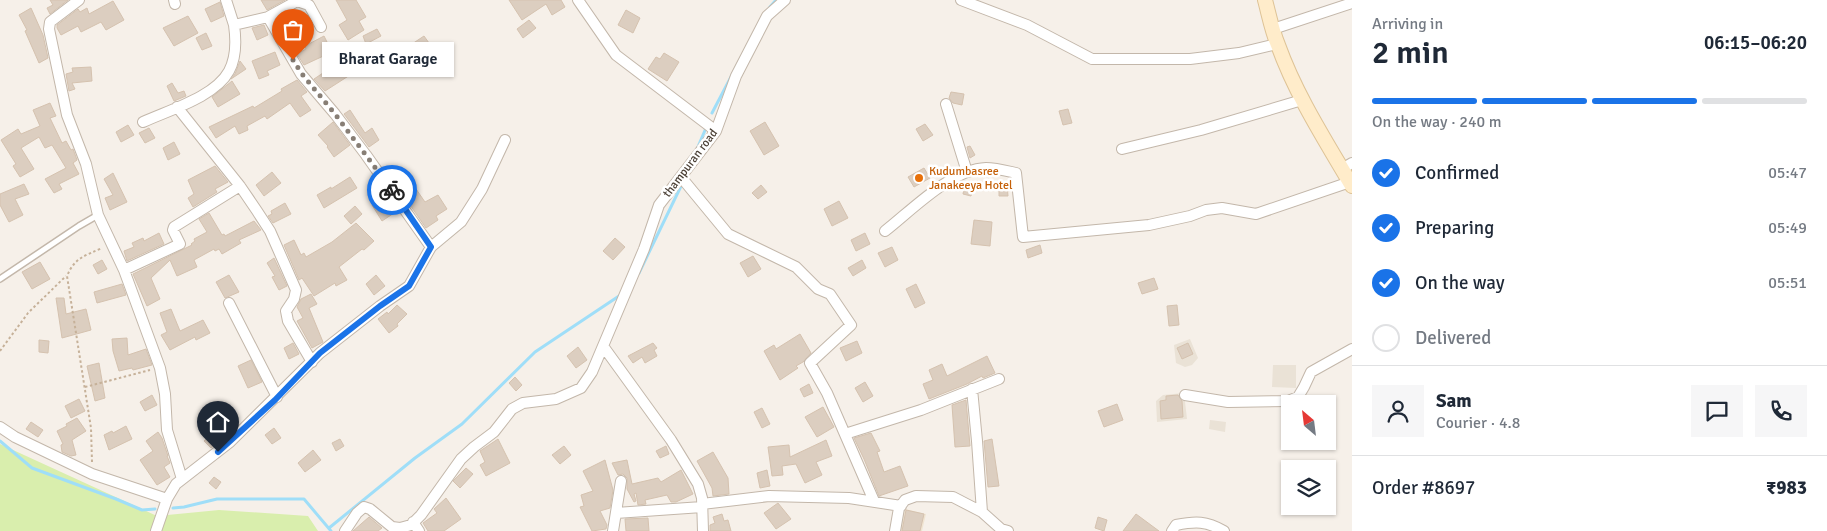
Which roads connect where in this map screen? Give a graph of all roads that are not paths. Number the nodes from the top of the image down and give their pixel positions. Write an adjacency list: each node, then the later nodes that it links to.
1 (79, 0): 26 (street)
2 (226, 0): 10 (street)
3 (297, 0): 9 (street); 11 (street)
4 (578, 0): 18 (street)
5 (785, 0): 18 (street, thampuran road)
6 (961, 0): 13 (street)
7 (1265, 0): 12 (street)
8 (1352, 3): 12 (street)
9 (268, 17): 10 (street); 28 (street)
10 (234, 25): 16 (street)
11 (321, 27)
12 (1273, 29): 13 (street)
13 (1277, 44): 14 (street)
14 (1302, 100): 20 (street); 21 (street)
15 (946, 104): 22 (street)
16 (178, 107): 17 (street); 25 (street)
17 (143, 122)
18 (716, 131): 23 (street, thampuran road)
19 (505, 140): 28 (street)
20 (1122, 149)
21 (1347, 166): 24 (street)
22 (968, 172): 24 (street); 27 (street)
23 (683, 180): 32 (street, thampuran road); 40 (street)
24 (1351, 184)
25 (240, 186): 29 (street); 34 (street)
26 (98, 215): 29 (street); 30 (lane)
27 (885, 231)
28 (431, 247): 34 (street)
29 (124, 270): 41 (street)
30 (0, 279)
31 (230, 303): 38 (street)
32 (603, 346): 45 (street); 49 (street, thampuran road)
33 (1352, 349): 37 (street)
34 (312, 362): 38 (street)
35 (999, 379): 36 (street)
36 (972, 390): 40 (street); 47 (street)
37 (1185, 395)
38 (277, 397): 41 (street)
39 (0, 427): 43 (street)
40 (845, 434): 44 (street)
41 (182, 479): 43 (street)
42 (621, 481): 48 (street)
43 (167, 499): 51 (street)
44 (874, 501): 45 (street); 46 (street)
45 (702, 505): 48 (street); 54 (street)
46 (901, 506): 47 (street); 55 (street)
47 (982, 512): 50 (street)
48 (616, 514): 53 (street)
49 (416, 527): 52 (street)
50 (1005, 530)
51 (156, 531)
52 (345, 531)
53 (613, 531)
54 (703, 531)
55 (895, 531)
56 (1172, 531): 57 (street)
57 (1224, 531)

